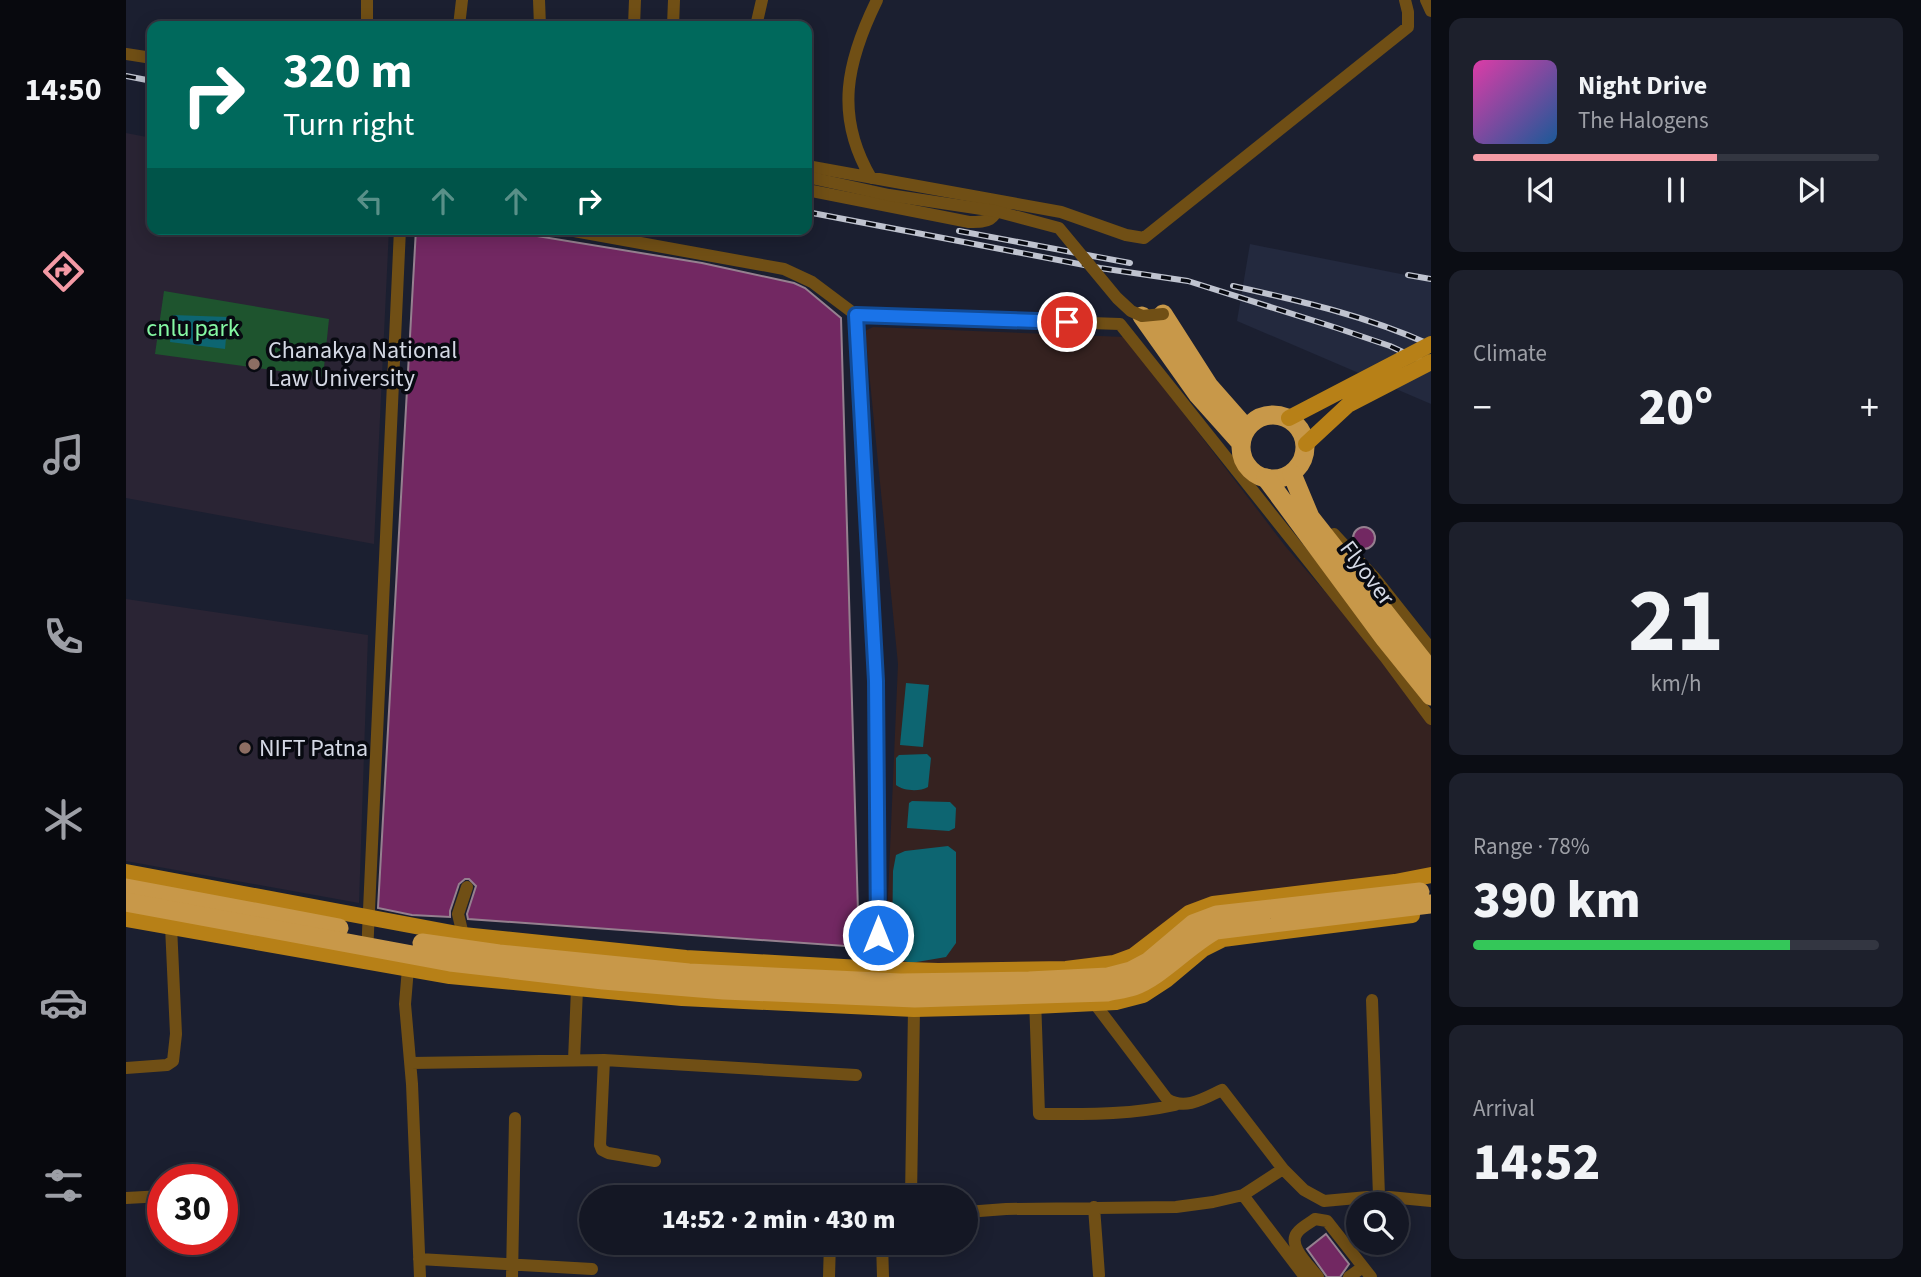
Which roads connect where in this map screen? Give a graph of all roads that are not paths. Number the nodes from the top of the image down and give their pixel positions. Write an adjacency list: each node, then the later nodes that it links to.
1 (367, 0): 11 (street)
2 (462, 0): 12 (street)
3 (539, 0): 13 (street)
4 (635, 0): 14 (street)
5 (674, 0): 15 (street)
6 (762, 0): 16 (street)
7 (877, 0): 21 (street)
8 (1405, 0): 23 (street)
9 (1426, 0): 10 (street)
10 (1431, 10)
11 (367, 21)
12 (460, 21)
13 (540, 21)
14 (634, 21)
15 (673, 21)
16 (757, 21)
17 (126, 54): 18 (street)
18 (147, 57)
19 (812, 167): 21 (street)
20 (812, 178): 28 (street, bridge)
21 (871, 178): 23 (street)
22 (812, 191): 23 (street)
23 (1002, 202)
24 (400, 235): 50 (street)
25 (596, 235): 27 (street)
26 (1163, 314): 28 (street, bridge); 32 (highway)
27 (856, 315): 36 (street); 58 (street)
28 (1142, 316): 32 (highway)
29 (1431, 344): 31 (main road, bridge)
30 (1431, 362): 33 (main road, bridge)
31 (1289, 418): 32 (highway); 33 (highway)
32 (1243, 435): 35 (highway, Flyover)
33 (1306, 444): 34 (highway)
34 (1292, 474): 35 (highway); 38 (highway, Flyover, bridge)
35 (1266, 478): 39 (highway, Flyover, bridge)
36 (1288, 536): 37 (street); 40 (street)
37 (1431, 649)
38 (1431, 671)
39 (1431, 696)
40 (1431, 719)
41 (126, 872): 50 (main road)
42 (1431, 875): 43 (main road)
43 (1366, 886): 52 (main road); 57 (main road)
44 (467, 887): 54 (street)
45 (126, 888): 46 (highway, bridge)
46 (1431, 890)
47 (126, 902): 48 (highway, bridge)
48 (1431, 904)
49 (1431, 911): 52 (main road)
50 (370, 917): 54 (main road); 55 (street)
51 (126, 919): 53 (main road)
52 (1369, 922): 62 (main road)
53 (171, 926): 55 (main road); 68 (street)
54 (463, 935): 58 (main road)
55 (367, 961): 56 (main road)
56 (408, 968): 60 (main road); 67 (street)
57 (1085, 968): 59 (main road); 62 (street)
58 (878, 969): 59 (main road)
59 (1033, 969): 63 (street)
60 (577, 989): 64 (main road); 65 (street)
61 (1372, 1000): 75 (street)
62 (1095, 1004): 63 (main road); 70 (street)
63 (1035, 1006): 64 (main road); 70 (street)
64 (914, 1009): 74 (street)
65 (574, 1060): 66 (street); 67 (street)
66 (604, 1060): 69 (street); 72 (street)
67 (411, 1063): 86 (street)
68 (126, 1068)
69 (856, 1075)
70 (1175, 1105): 73 (street)
71 (515, 1118): 88 (street)
72 (655, 1161)
73 (1283, 1169): 76 (street); 79 (street)
74 (911, 1185)
75 (1379, 1192)
76 (1242, 1195): 82 (street); 94 (street)
77 (147, 1197): 78 (street)
78 (126, 1198)
79 (1346, 1198)
80 (1409, 1199): 81 (street)
81 (1431, 1201)
82 (1094, 1207): 83 (street); 90 (street)
83 (978, 1212)
84 (830, 1255): 92 (street)
85 (883, 1255): 93 (street)
86 (419, 1259): 88 (street); 91 (street)
87 (592, 1269): 88 (street)
88 (512, 1270)
89 (1367, 1272): 95 (street); 96 (street)
90 (1099, 1275)
91 (420, 1277)
92 (829, 1277)
93 (883, 1277)
94 (1305, 1277)
95 (1318, 1277)
96 (1349, 1277)

